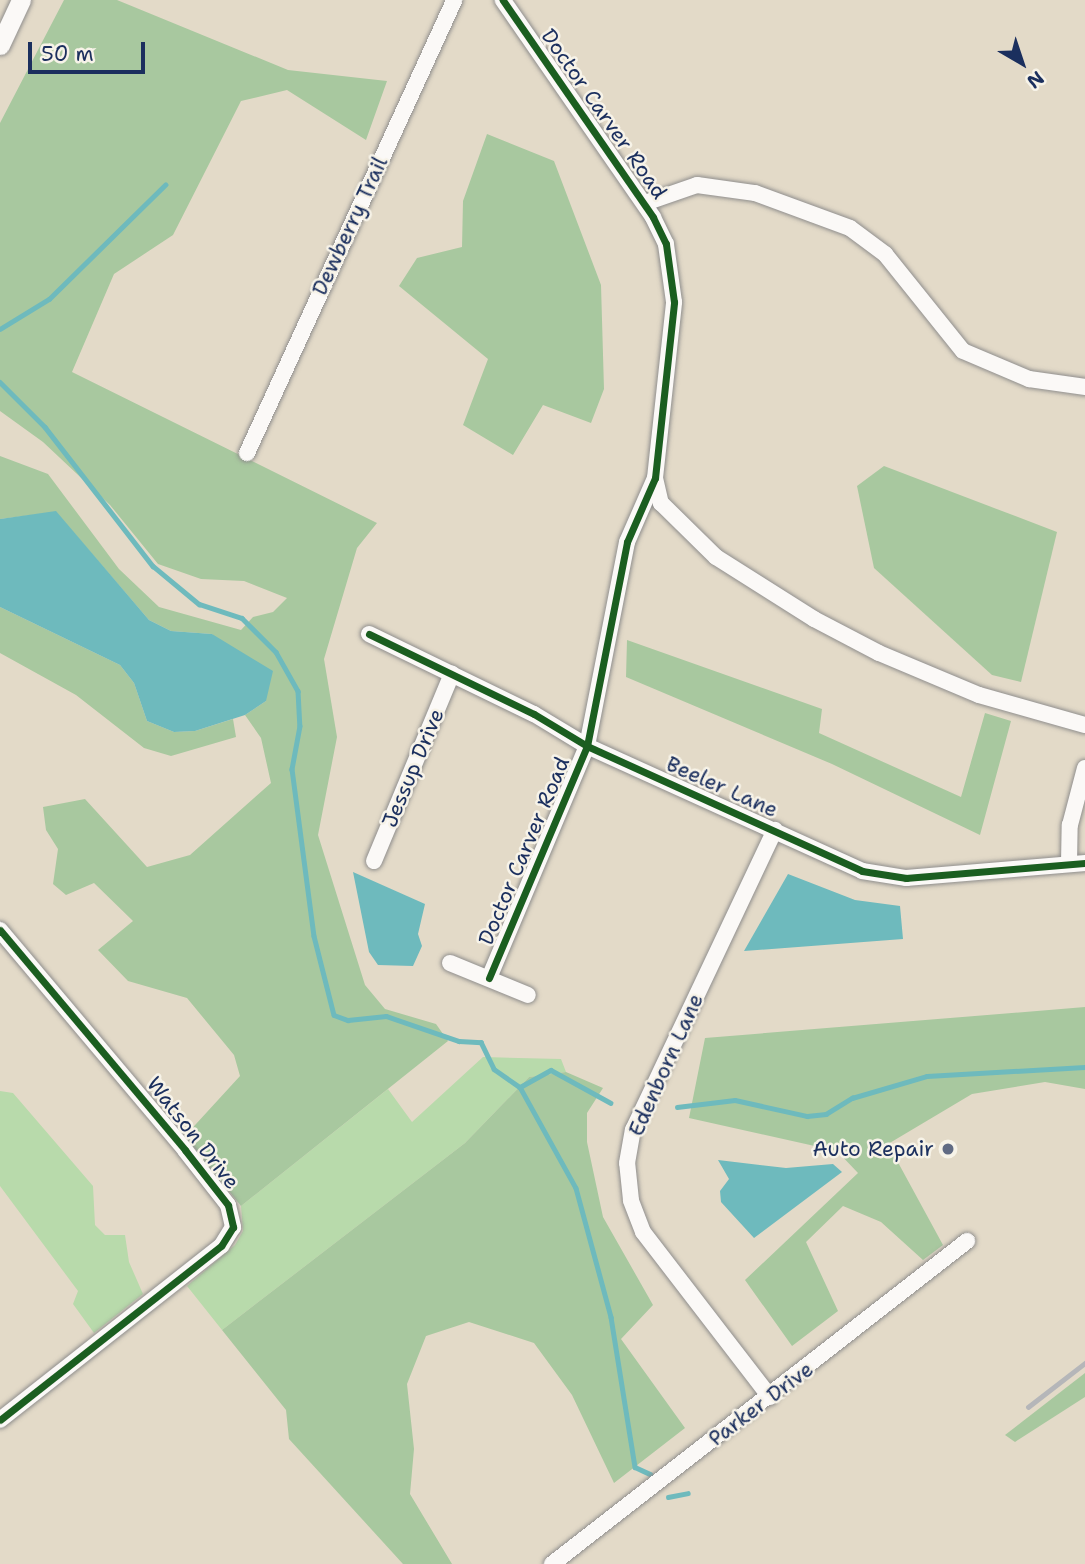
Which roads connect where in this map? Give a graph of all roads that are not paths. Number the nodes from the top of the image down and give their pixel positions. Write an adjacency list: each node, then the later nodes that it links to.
1 (21, 0): 4 (main road)
2 (454, 0): 7 (street, Dewberry Trail)
3 (503, 0): 5 (street, Doctor Carver Road)
4 (0, 45)
5 (645, 203): 6 (street); 8 (street, Doctor Carver Road)
6 (1085, 387)
7 (247, 453)
8 (655, 478): 11 (street); 12 (street, Doctor Carver Road)
9 (369, 634): 10 (street, Beeler Lane)
10 (452, 674): 12 (street, Beeler Lane); 15 (street, Jessup Drive)
11 (1085, 725)
12 (587, 746): 14 (street, Beeler Lane); 19 (street, Doctor Carver Road)
13 (1085, 768): 16 (street)
14 (775, 830): 16 (street, Beeler Lane); 22 (street, Edenborn Lane)
15 (374, 861)
16 (1077, 864)
17 (0, 930): 23 (street, Watson Drive)
18 (450, 963): 19 (street)
19 (489, 978): 20 (street)
20 (528, 995)
21 (967, 1241): 22 (street, Parker Drive)
22 (770, 1397): 24 (street, Parker Drive)
23 (0, 1420)
24 (552, 1564)

